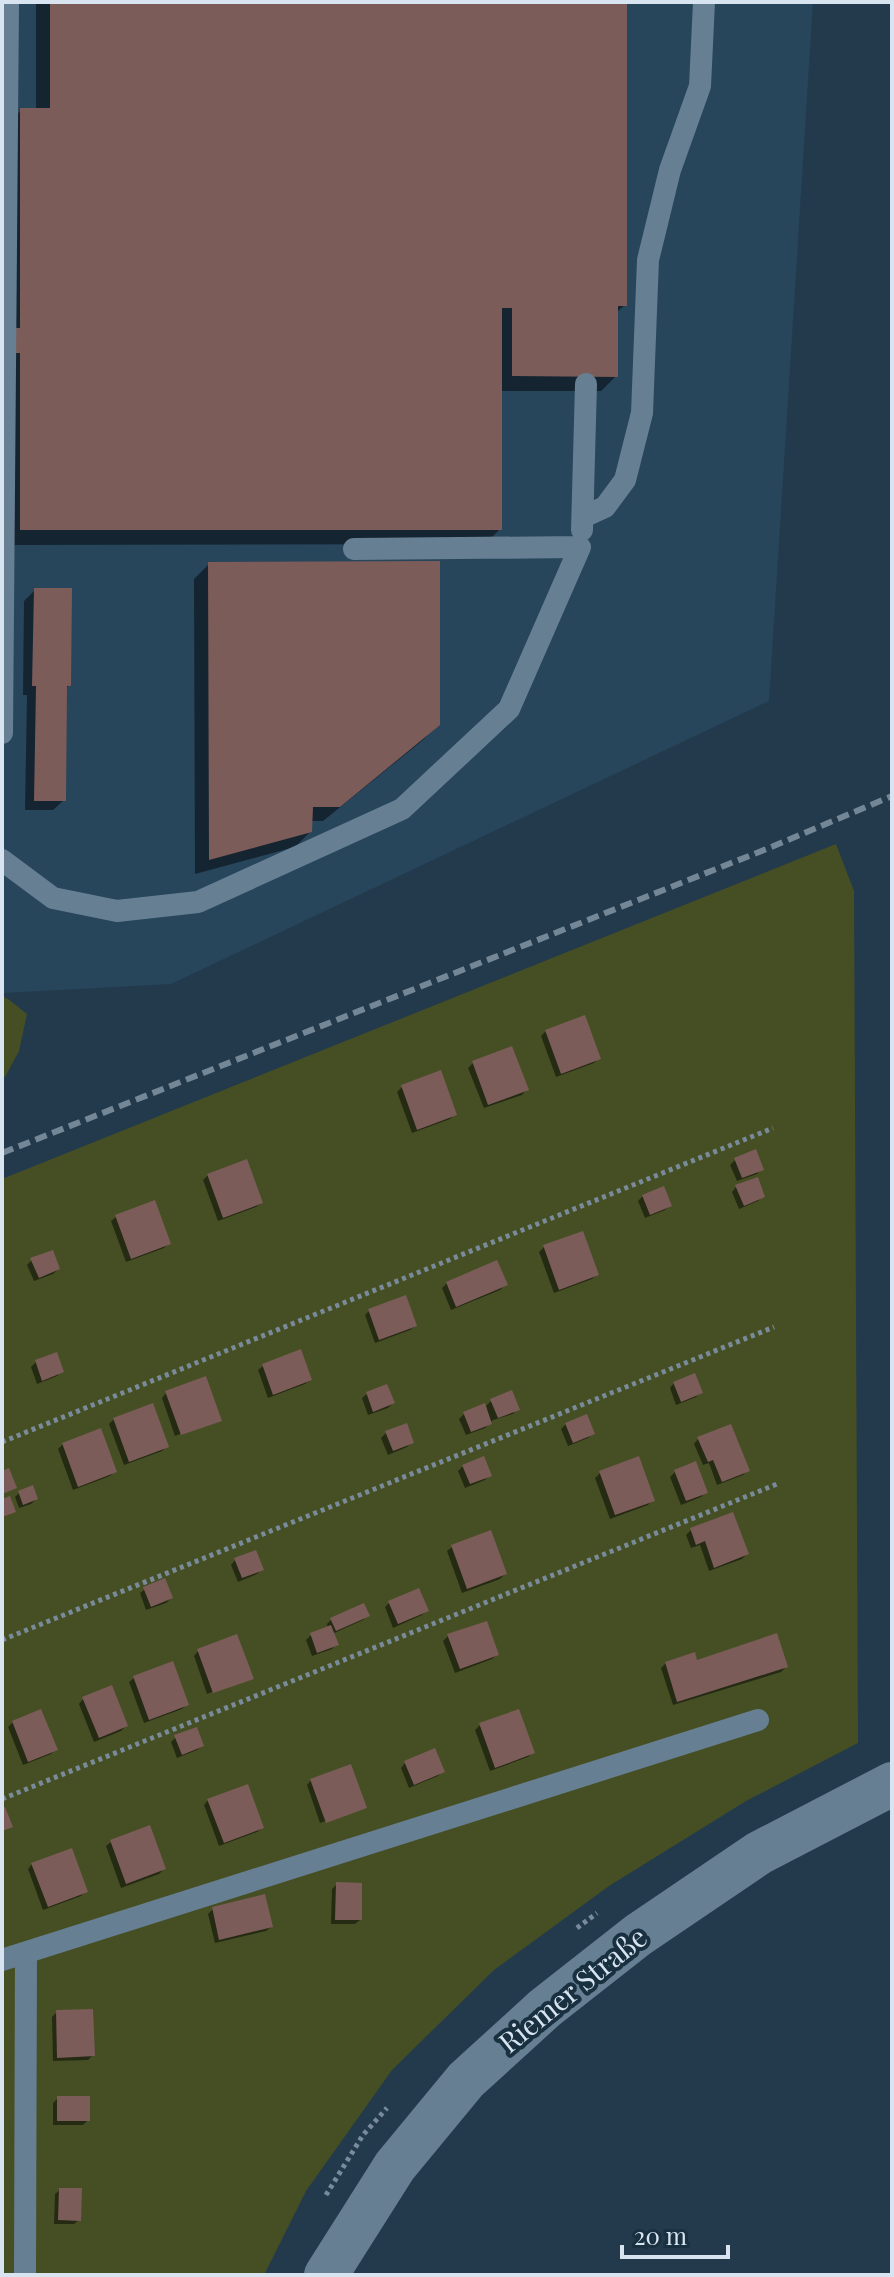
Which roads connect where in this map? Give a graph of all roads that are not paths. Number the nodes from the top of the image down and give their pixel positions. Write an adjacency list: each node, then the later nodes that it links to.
1 (8, 2): 7 (lane)
2 (704, 2): 4 (lane)
3 (586, 384): 4 (lane)
4 (583, 517): 5 (lane)
5 (580, 547): 6 (lane); 8 (lane)
6 (354, 549)
7 (2, 733)
8 (2, 860)
9 (758, 1720): 11 (lane)
10 (892, 1784): 14 (street, Riemer Straße)
11 (26, 1953): 12 (lane); 13 (lane)
12 (2, 1960)
13 (25, 2275)
14 (326, 2275)

